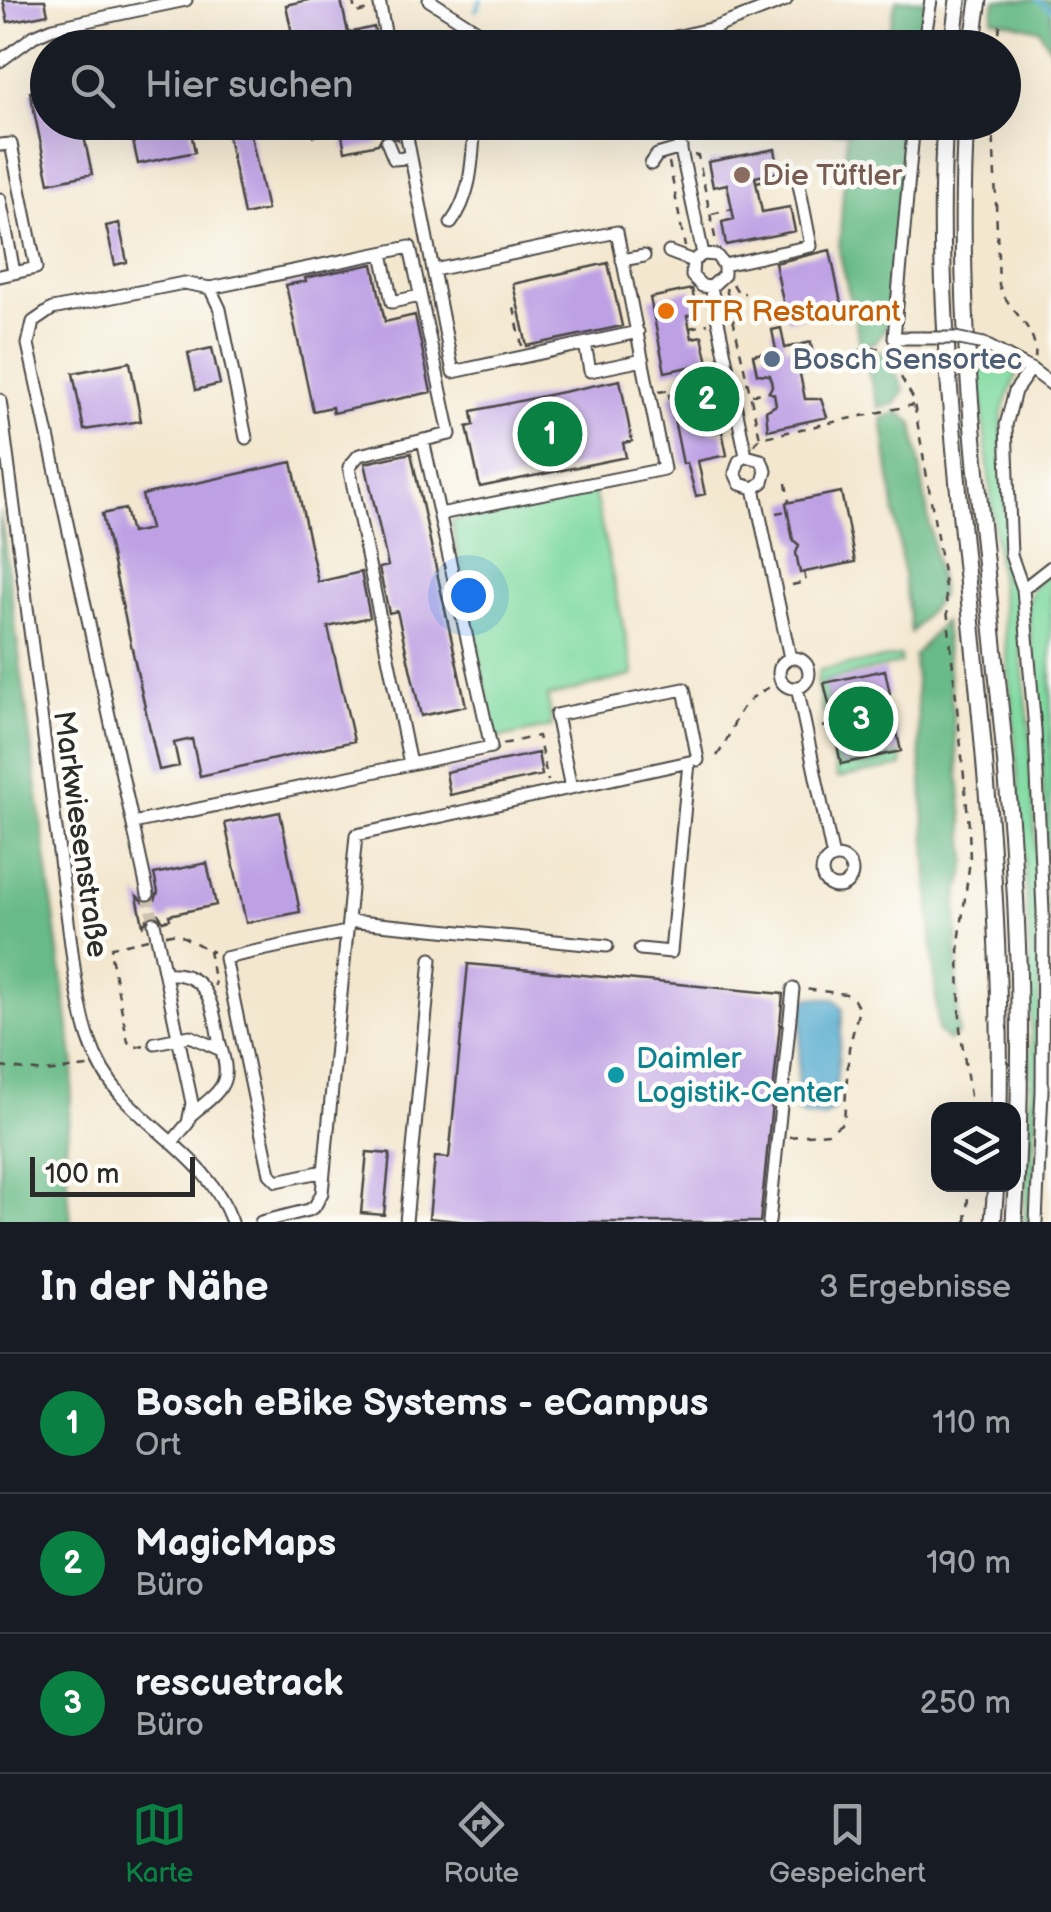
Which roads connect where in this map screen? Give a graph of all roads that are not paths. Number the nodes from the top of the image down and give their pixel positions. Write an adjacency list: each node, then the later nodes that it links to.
1 (186, 0): 8 (street)
2 (429, 0): 10 (street)
3 (786, 0): 11 (street)
4 (931, 0): 12 (street)
5 (958, 0): 13 (highway)
6 (978, 0): 14 (highway)
7 (380, 3): 9 (street)
8 (48, 30)
9 (385, 30)
10 (468, 30)
11 (705, 30)
12 (927, 30)
13 (954, 30)
14 (974, 30)
15 (30, 39): 16 (street)
16 (0, 61)
17 (407, 140): 26 (street)
18 (474, 140): 30 (street)
19 (681, 140): 25 (street)
20 (912, 140): 48 (street, bridge)
21 (944, 140): 76 (highway)
22 (965, 140): 87 (highway)
23 (387, 142): 26 (street)
24 (0, 146): 40 (street)
25 (685, 152): 27 (street); 36 (street)
26 (410, 153): 31 (street)
27 (651, 164)
28 (797, 174): 38 (street)
29 (0, 200): 40 (street)
30 (451, 223)
31 (428, 244): 32 (street); 39 (street)
32 (410, 247): 34 (street); 44 (street)
33 (668, 252): 36 (street)
34 (382, 253): 43 (street); 44 (street)
35 (644, 256): 37 (street)
36 (695, 258): 38 (street); 42 (street)
37 (622, 260): 39 (street); 45 (street)
38 (727, 265): 42 (street)
39 (434, 270): 46 (street)
40 (14, 272): 41 (street)
41 (0, 276)
42 (711, 287): 53 (street)
43 (210, 288): 51 (street); 63 (street)
44 (420, 296): 52 (street)
45 (638, 332): 46 (street); 47 (street)
46 (585, 344): 47 (street)
47 (643, 360): 55 (street)
48 (1031, 368): 49 (street); 57 (street)
49 (1051, 384)
50 (0, 400): 78 (street, Markwiesenstraße)
51 (246, 438)
52 (424, 440): 55 (street); 61 (street)
53 (746, 452): 54 (street); 54 (street)
54 (754, 488): 58 (street)
55 (440, 514): 61 (street)
56 (1051, 566): 57 (street)
57 (1023, 589): 81 (street)
58 (790, 658): 59 (street); 59 (street)
59 (797, 688): 64 (street)
60 (698, 760): 62 (street)
61 (410, 764): 63 (street)
62 (571, 788): 67 (street); 69 (street)
63 (133, 823): 65 (street)
64 (833, 858)
65 (148, 894)
66 (154, 923): 71 (street)
67 (347, 927): 68 (street); 79 (street); 79 (street)
68 (608, 946)
69 (640, 949)
70 (431, 959): 84 (street)
71 (165, 974): 73 (street); 75 (street)
72 (793, 989): 85 (street)
73 (179, 1038): 74 (street); 75 (street); 77 (street)
74 (155, 1043)
75 (222, 1050): 77 (street)
76 (999, 1102)
77 (191, 1115): 78 (street)
78 (173, 1142): 82 (street, Markwiesenstraße)
79 (324, 1171): 83 (street)
80 (995, 1192): 86 (highway)
81 (1038, 1221)
82 (232, 1222)
83 (261, 1222)
84 (406, 1222)
85 (770, 1222)
86 (993, 1222)
87 (1014, 1222)

